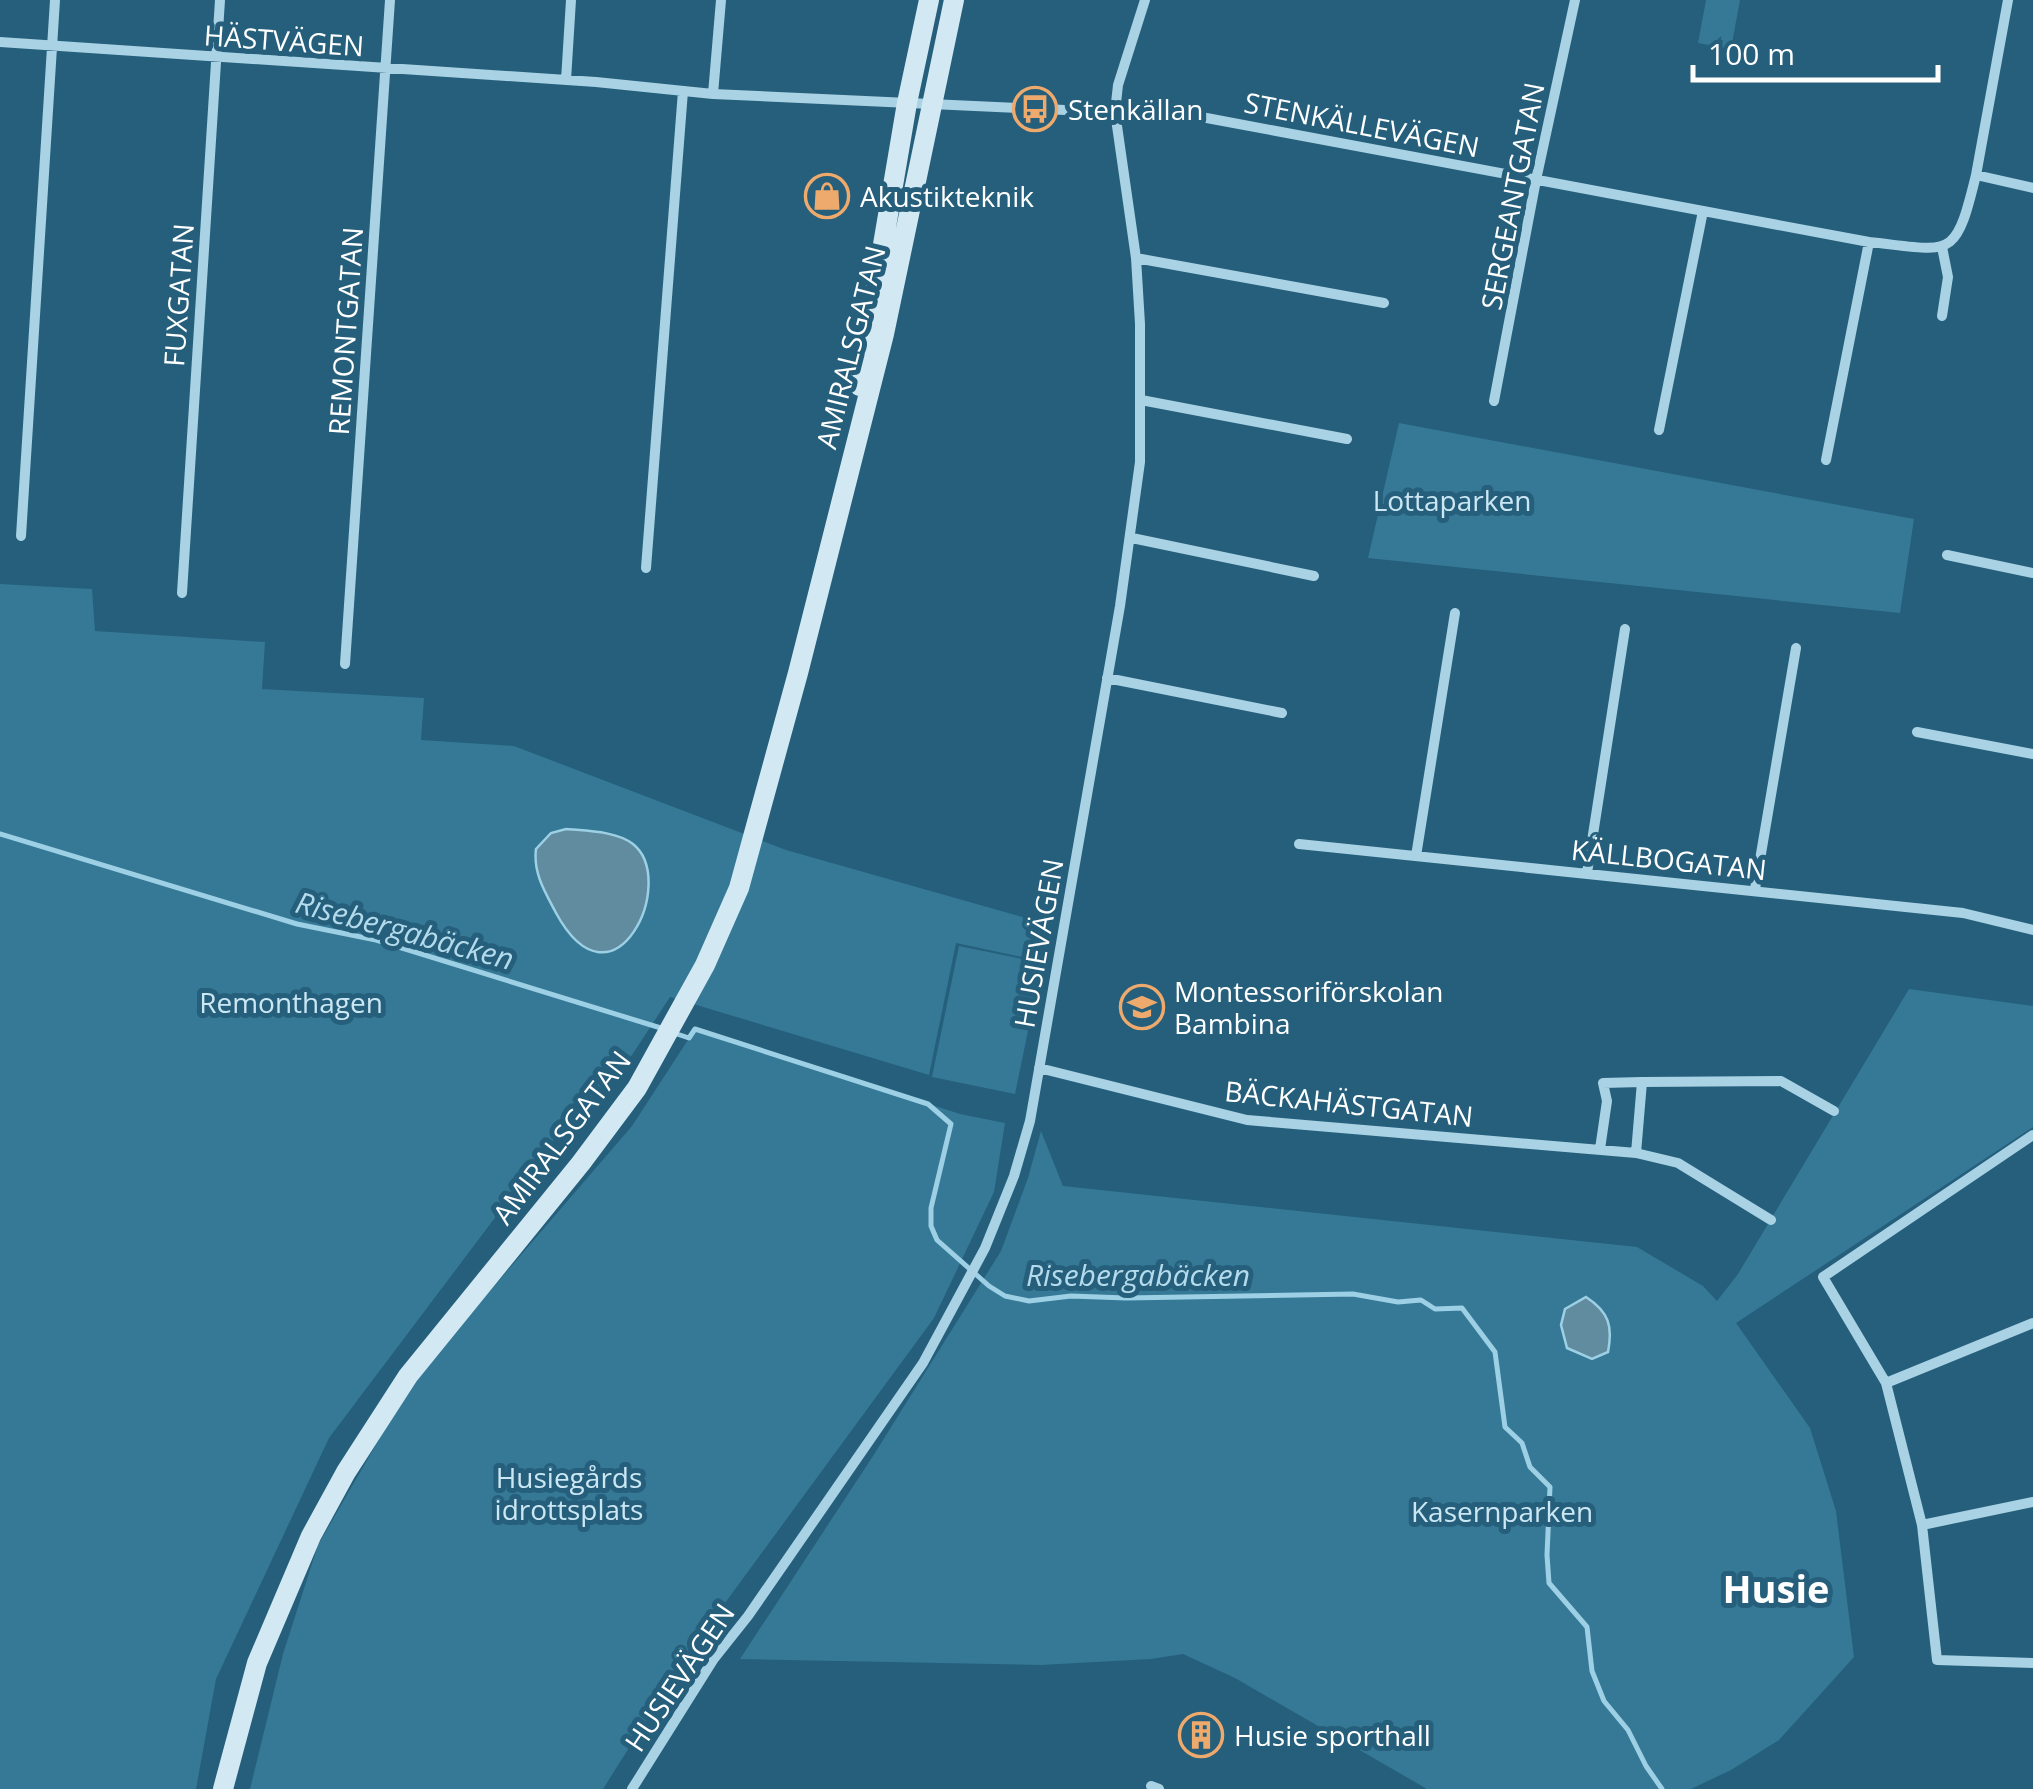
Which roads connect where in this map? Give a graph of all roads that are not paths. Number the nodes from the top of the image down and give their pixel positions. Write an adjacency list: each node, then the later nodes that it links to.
1 (56, 0): 12 (street)
2 (220, 0): 13 (street, FUXGATAN)
3 (390, 0): 14 (street, REMONTGATAN)
4 (571, 0): 15 (street)
5 (721, 0): 17 (street)
6 (929, 0): 18 (street, AMIRALSGATAN)
7 (954, 0): 19 (street, AMIRALSGATAN)
8 (1145, 0): 20 (street, HUSIEVÄGEN)
9 (1575, 0): 22 (street, SERGEANTGATAN)
10 (2008, 0): 21 (street)
11 (0, 42): 12 (street, HÄSTVÄGEN)
12 (52, 47): 13 (street, HÄSTVÄGEN); 36 (street)
13 (216, 59): 14 (street, HÄSTVÄGEN); 42 (street, FUXGATAN)
14 (385, 69): 15 (street, HÄSTVÄGEN); 46 (street, REMONTGATAN)
15 (566, 80): 16 (street, STENKÄLLEVÄGEN)
16 (683, 91): 17 (street, STENKÄLLEVÄGEN); 39 (street)
17 (713, 94): 18 (street, STENKÄLLEVÄGEN)
18 (906, 103): 19 (street, STENKÄLLEVÄGEN); 35 (street, AMIRALSGATAN)
19 (934, 104): 20 (street, STENKÄLLEVÄGEN); 35 (street, AMIRALSGATAN)
20 (1115, 112): 22 (street, STENKÄLLEVÄGEN); 27 (street, HUSIEVÄGEN)
21 (1976, 175): 23 (street); 26 (street)
22 (1536, 180): 24 (street, STENKÄLLEVÄGEN); 31 (street, SERGEANTGATAN)
23 (2033, 188)
24 (1703, 211): 25 (street, STENKÄLLEVÄGEN); 32 (street)
25 (1870, 242): 26 (street, STENKÄLLEVÄGEN); 34 (street)
26 (1942, 246): 29 (street)
27 (1136, 258): 28 (street); 30 (street, HUSIEVÄGEN)
28 (1384, 302)
29 (1942, 316)
30 (1141, 400): 33 (street); 37 (street, HUSIEVÄGEN)
31 (1494, 401)
32 (1659, 430)
33 (1348, 439)
34 (1826, 460)
35 (848, 473): 68 (street, AMIRALSGATAN)
36 (21, 536)
37 (1132, 538): 41 (street); 47 (street, HUSIEVÄGEN)
38 (1946, 556): 40 (street)
39 (646, 568)
40 (2033, 573)
41 (1314, 576)
42 (182, 592)
43 (1455, 612): 52 (street)
44 (1625, 630): 53 (street)
45 (1796, 648): 54 (street)
46 (345, 664)
47 (1107, 678): 48 (street); 56 (street, HUSIEVÄGEN)
48 (1282, 713)
49 (1918, 732): 50 (street)
50 (2033, 754)
51 (1299, 844): 52 (street, KÄLLBOGATAN)
52 (1416, 856): 53 (street, KÄLLBOGATAN)
53 (1587, 873): 54 (street, KÄLLBOGATAN)
54 (1754, 889): 55 (street, KÄLLBOGATAN)
55 (2033, 930)
56 (1039, 1068): 60 (street, BÄCKAHÄSTGATAN); 69 (street, HUSIEVÄGEN)
57 (1642, 1082): 58 (street); 60 (street); 61 (street)
58 (1834, 1111)
59 (2033, 1135): 64 (street)
60 (1600, 1149): 61 (street, BÄCKAHÄSTGATAN)
61 (1636, 1153): 62 (street, BÄCKAHÄSTGATAN)
62 (1771, 1220)
63 (2033, 1324): 64 (street)
64 (1886, 1383): 66 (street)
65 (2033, 1502): 66 (street)
66 (1922, 1525): 67 (street)
67 (2033, 1662)
68 (223, 1789)
69 (632, 1789)

